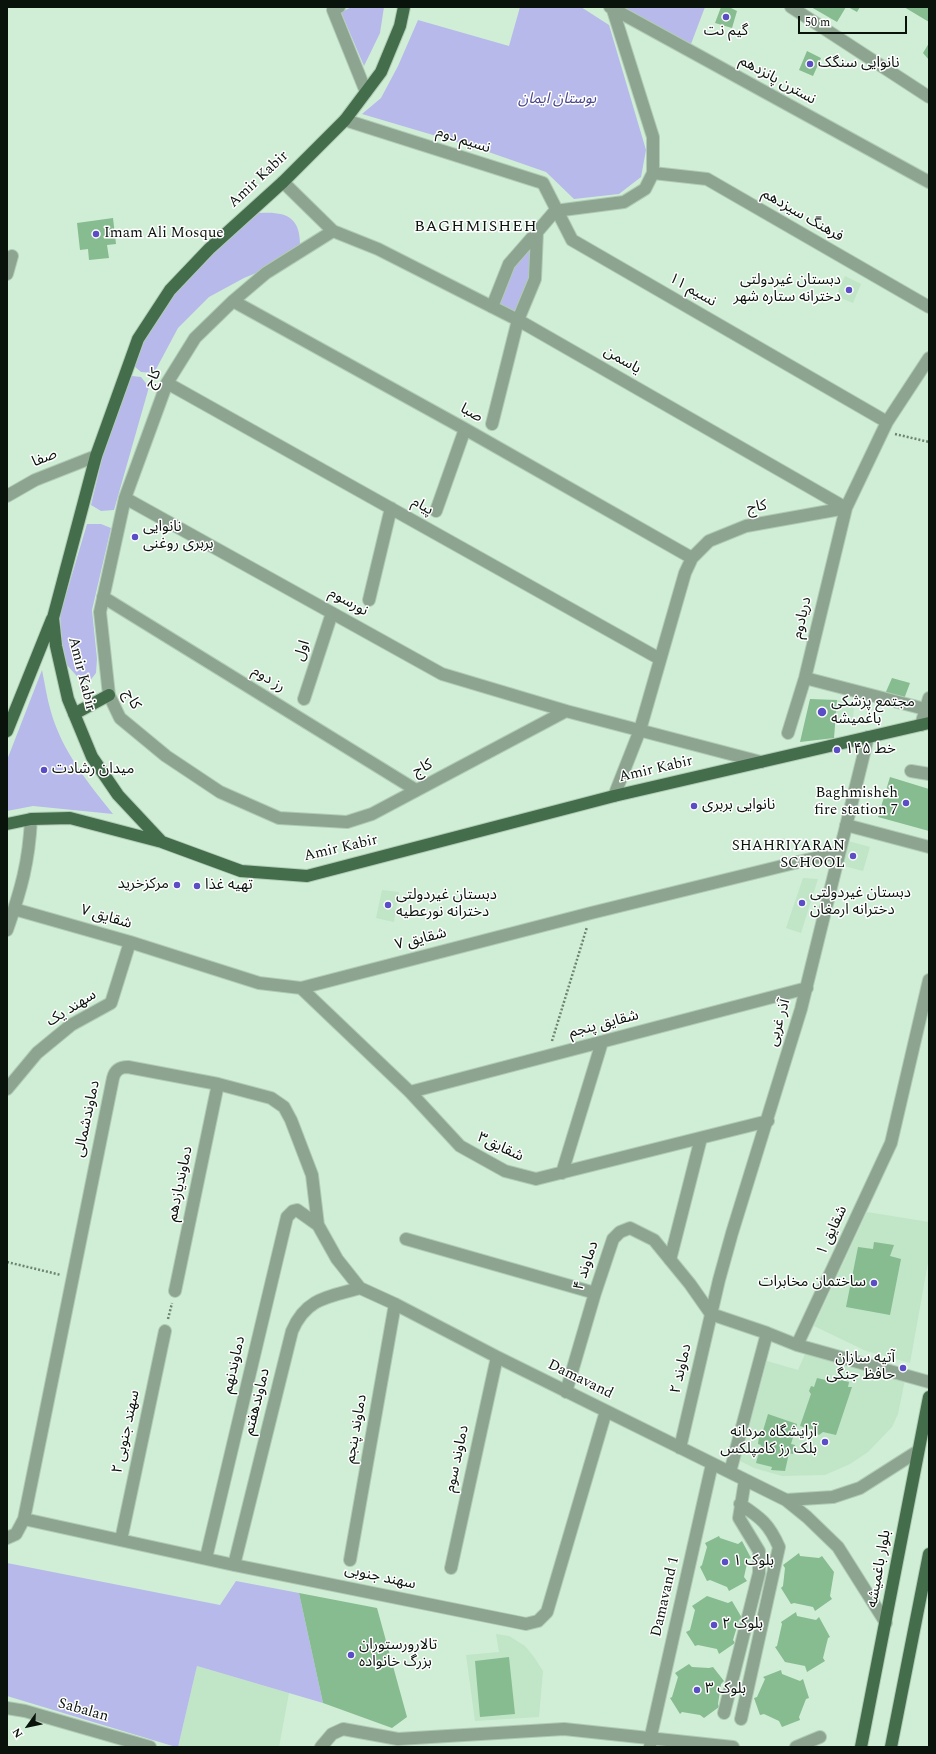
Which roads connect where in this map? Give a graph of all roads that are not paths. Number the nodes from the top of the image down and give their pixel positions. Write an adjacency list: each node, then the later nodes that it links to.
1 (404, 7): 5 (main road, Amir Kabir)
2 (791, 7): 6 (street)
3 (334, 8): 5 (street)
4 (611, 8): 8 (street); 10 (street, نسترن پانزدهم)
5 (366, 92): 7 (main road, Amir Kabir)
6 (929, 97)
7 (345, 120): 9 (main road, Amir Kabir); 11 (street, نسیم دوم)
8 (653, 174): 11 (street); 18 (street, فرهنگ سیزدهم)
9 (283, 182): 12 (street); 25 (main road, Amir Kabir)
10 (929, 182)
11 (556, 211): 13 (street); 23 (street, نسیم ۱۱)
12 (333, 231): 16 (street, کاج); 17 (street, یاسمن)
13 (537, 232): 17 (street); 19 (street)
14 (12, 256): 15 (street)
15 (7, 274)
16 (233, 301): 21 (street, کاج); 24 (street, صبا)
17 (492, 307): 19 (street, یاسمن)
18 (929, 307)
19 (518, 320): 22 (street); 29 (street, یاسمن)
20 (929, 358): 23 (street)
21 (167, 383): 27 (street, کاج); 28 (street, پیام)
22 (492, 424)
23 (885, 426): 29 (street)
24 (465, 429): 30 (street); 31 (street, صبا)
25 (96, 456): 26 (street, صفا); 35 (main road, Amir Kabir)
26 (7, 496)
27 (125, 498): 32 (street, کاج); 34 (street, نورسوم)
28 (392, 508): 33 (street); 36 (street, پیام)
29 (846, 508): 31 (street, کاج); 37 (street, دریادوم)
30 (436, 511)
31 (692, 558): 36 (street, کاج)
32 (103, 597): 38 (street, کاج); 51 (street, رز دوم)
33 (369, 600)
34 (332, 613): 39 (street, اول); 41 (street, نورسوم)
35 (53, 618): 42 (main road, Amir Kabir); 45 (main road)
36 (660, 659): 44 (street, کاج)
37 (805, 678): 40 (street); 46 (street, دریادوم)
38 (109, 695): 42 (main road); 51 (street, کاج)
39 (304, 699)
40 (927, 704): 43 (street)
41 (566, 711): 44 (street); 51 (street, کاج)
42 (74, 714): 56 (main road, Amir Kabir)
43 (926, 726): 47 (main road, Amir Kabir)
44 (640, 730): 48 (street); 52 (street, کاج)
45 (7, 731)
46 (788, 733)
47 (868, 738): 48 (main road, Amir Kabir); 55 (street, آذر غربی)
48 (761, 762): 52 (main road, Amir Kabir)
49 (911, 771): 50 (street)
50 (929, 774)
51 (416, 790)
52 (614, 796): 56 (main road, Amir Kabir)
53 (31, 819): 54 (main road); 56 (main road); 59 (street)
54 (7, 824)
55 (846, 825): 57 (street); 58 (street, آذر غربی)
56 (162, 842)
57 (929, 847)
58 (839, 852): 63 (street, شقایق ۷); 64 (street, آذر غربی)
59 (14, 909): 60 (street); 61 (street, شقایق ۷)
60 (7, 930)
61 (130, 942): 63 (street, شقایق ۷); 67 (street, سهند یک)
62 (929, 980): 83 (street, شقایق ۱)
63 (301, 988): 68 (street, شقایق۳)
64 (807, 988): 65 (street, شقایق پنجم); 69 (street, آذر غربی)
65 (602, 1042): 68 (street, شقایق پنجم); 71 (street)
66 (218, 1084): 72 (street, دماوندشمالی); 76 (street, دماوندیازدهم); 97 (street, دماوندشمالی)
67 (7, 1089)
68 (410, 1092): 71 (street, شقایق۳)
69 (768, 1121): 70 (street, شقایق۳); 79 (street, آذر غربی)
70 (701, 1138): 71 (street, شقایق۳); 74 (street)
71 (562, 1173)
72 (318, 1225): 75 (street, دماوندشمالی); 101 (street, دماوندنهم)
73 (406, 1239): 77 (street)
74 (670, 1260): 77 (street, دماوند ۴); 79 (street, دماوند ۴)
75 (360, 1288): 78 (street, Damavand); 103 (street, دماوندهفتم)
76 (175, 1291)
77 (595, 1293): 86 (street, دماوند ۴)
78 (395, 1304): 84 (street, Damavand); 102 (street, دماوند پنجم)
79 (711, 1314): 80 (street); 82 (street); 90 (street, دماوند ۲)
80 (727, 1318)
81 (165, 1331): 99 (street, سهند جنوبی ۲)
82 (767, 1333): 83 (street); 93 (street)
83 (797, 1345): 85 (street)
84 (497, 1357): 86 (street, Damavand); 104 (street, دماوند سوم)
85 (929, 1382)
86 (566, 1392): 88 (street, Damavand)
87 (929, 1397): 89 (main road, بلوار باغمیشه)
88 (606, 1411): 90 (street, Damavand); 103 (street, سهند جنوبی)
89 (926, 1423): 91 (main road, بلوار باغمیشه)
90 (680, 1448): 92 (street, Damavand)
91 (918, 1450): 95 (street); 105 (main road, بلوار باغمیشه)
92 (712, 1464): 93 (street, Damavand); 110 (street, Damavand 1)
93 (730, 1472): 94 (street, Damavand)
94 (745, 1480): 95 (street, Damavand); 96 (street)
95 (786, 1500): 105 (street, Damavand)
96 (740, 1504): 107 (street); 108 (street)
97 (24, 1519): 98 (street); 99 (street, سهند جنوبی)
98 (7, 1538)
99 (121, 1540): 101 (street, سهند جنوبی)
100 (929, 1554): 116 (main road)
101 (206, 1558): 103 (street, سهند جنوبی)
102 (350, 1560)
103 (234, 1565)
104 (451, 1568)
105 (886, 1623): 115 (main road, بلوار باغمیشه)
106 (7, 1708): 111 (street, Sabalan)
107 (724, 1713)
108 (741, 1719)
109 (820, 1737): 114 (street)
110 (651, 1742): 112 (street); 113 (street)
111 (150, 1747)
112 (321, 1747)
113 (732, 1747)
114 (796, 1747)
115 (861, 1747)
116 (891, 1747)

